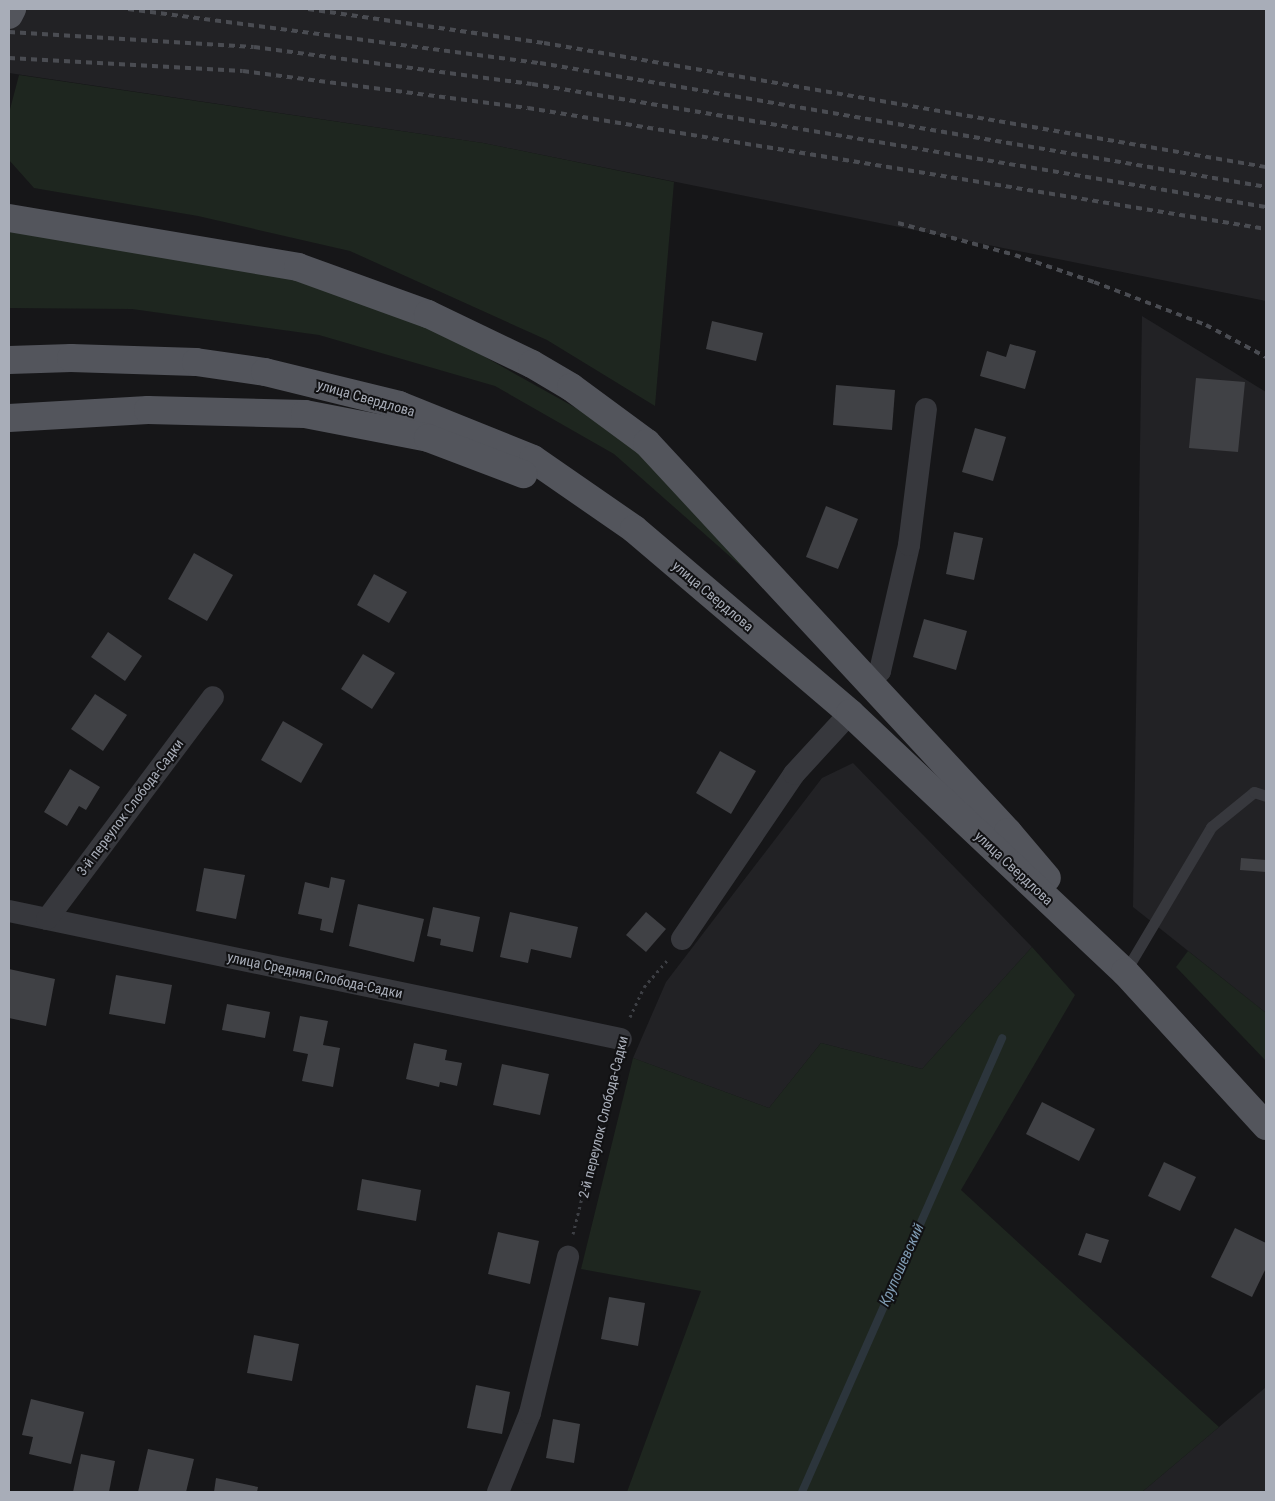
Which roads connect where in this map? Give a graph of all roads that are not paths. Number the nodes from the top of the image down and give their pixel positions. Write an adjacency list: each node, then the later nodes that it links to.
1 (12, 9): 2 (main road)
2 (9, 16)
3 (9, 218): 8 (main road)
4 (9, 360): 7 (main road, улица Свердлова)
5 (926, 409): 8 (street)
6 (9, 418): 7 (main road)
7 (634, 529): 10 (main road, улица Свердлова)
8 (868, 684): 15 (main road)
9 (213, 696): 13 (street, 3-й переулок Слобода-Садки)
10 (850, 713): 14 (street); 15 (main road, улица Свердлова)
11 (1266, 796): 15 (lane)
12 (9, 911): 13 (street, улица Средняя Слобода-Садки)
13 (47, 918): 16 (street, улица Средняя Слобода-Садки)
14 (682, 939)
15 (1125, 972): 17 (main road, улица Свердлова)
16 (621, 1039)
17 (1266, 1126)
18 (568, 1257): 19 (street)
19 (498, 1492)

